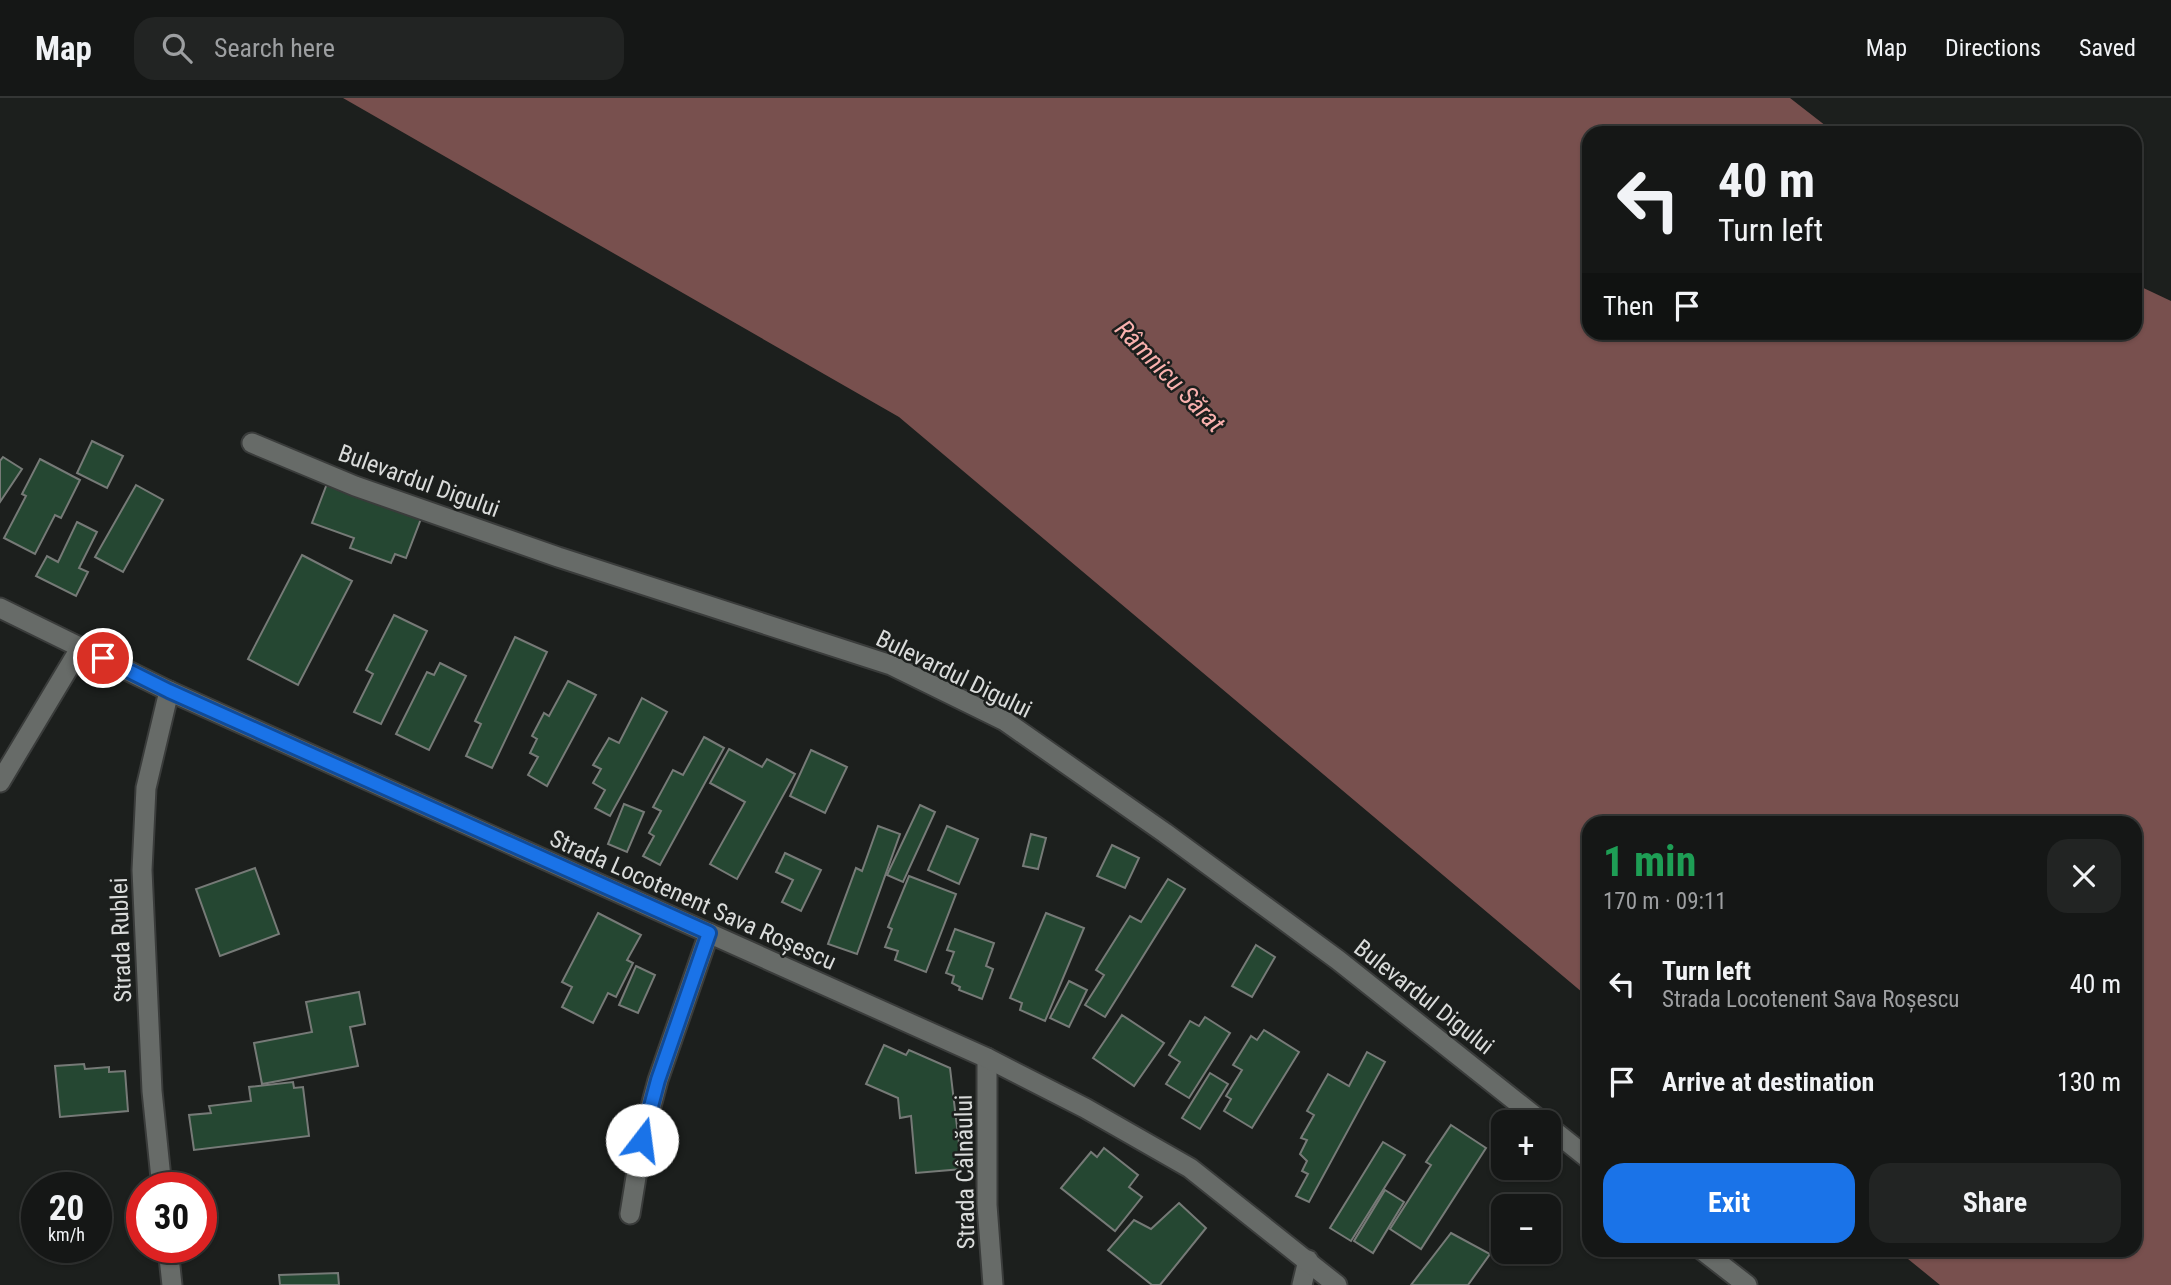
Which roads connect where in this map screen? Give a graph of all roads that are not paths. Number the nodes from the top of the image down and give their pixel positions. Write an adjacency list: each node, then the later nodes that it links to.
1 (252, 443): 8 (street, Bulevardul Digului)
2 (0, 608): 3 (street, Strada Locotenent Sava Roșescu)
3 (80, 647): 4 (street, Strada Locotenent Sava Roșescu); 5 (street)
4 (169, 691): 6 (street, Strada Locotenent Sava Roșescu); 11 (street, Strada Rublei)
5 (0, 782)
6 (709, 933): 7 (street, Strada Locotenent Sava Roșescu); 12 (street)
7 (987, 1058): 14 (street, Strada Locotenent Sava Roșescu); 17 (street, Strada Câlnăului)
8 (1527, 1110)
9 (1561, 1137): 10 (street)
10 (1582, 1153)
11 (160, 1172)
12 (630, 1214)
13 (1711, 1257): 20 (street)
14 (1308, 1260): 18 (street); 19 (street, Strada Locotenent Sava Roșescu)
15 (170, 1263): 16 (street)
16 (172, 1285)
17 (993, 1285)
18 (1302, 1285)
19 (1338, 1285)
20 (1747, 1285)

